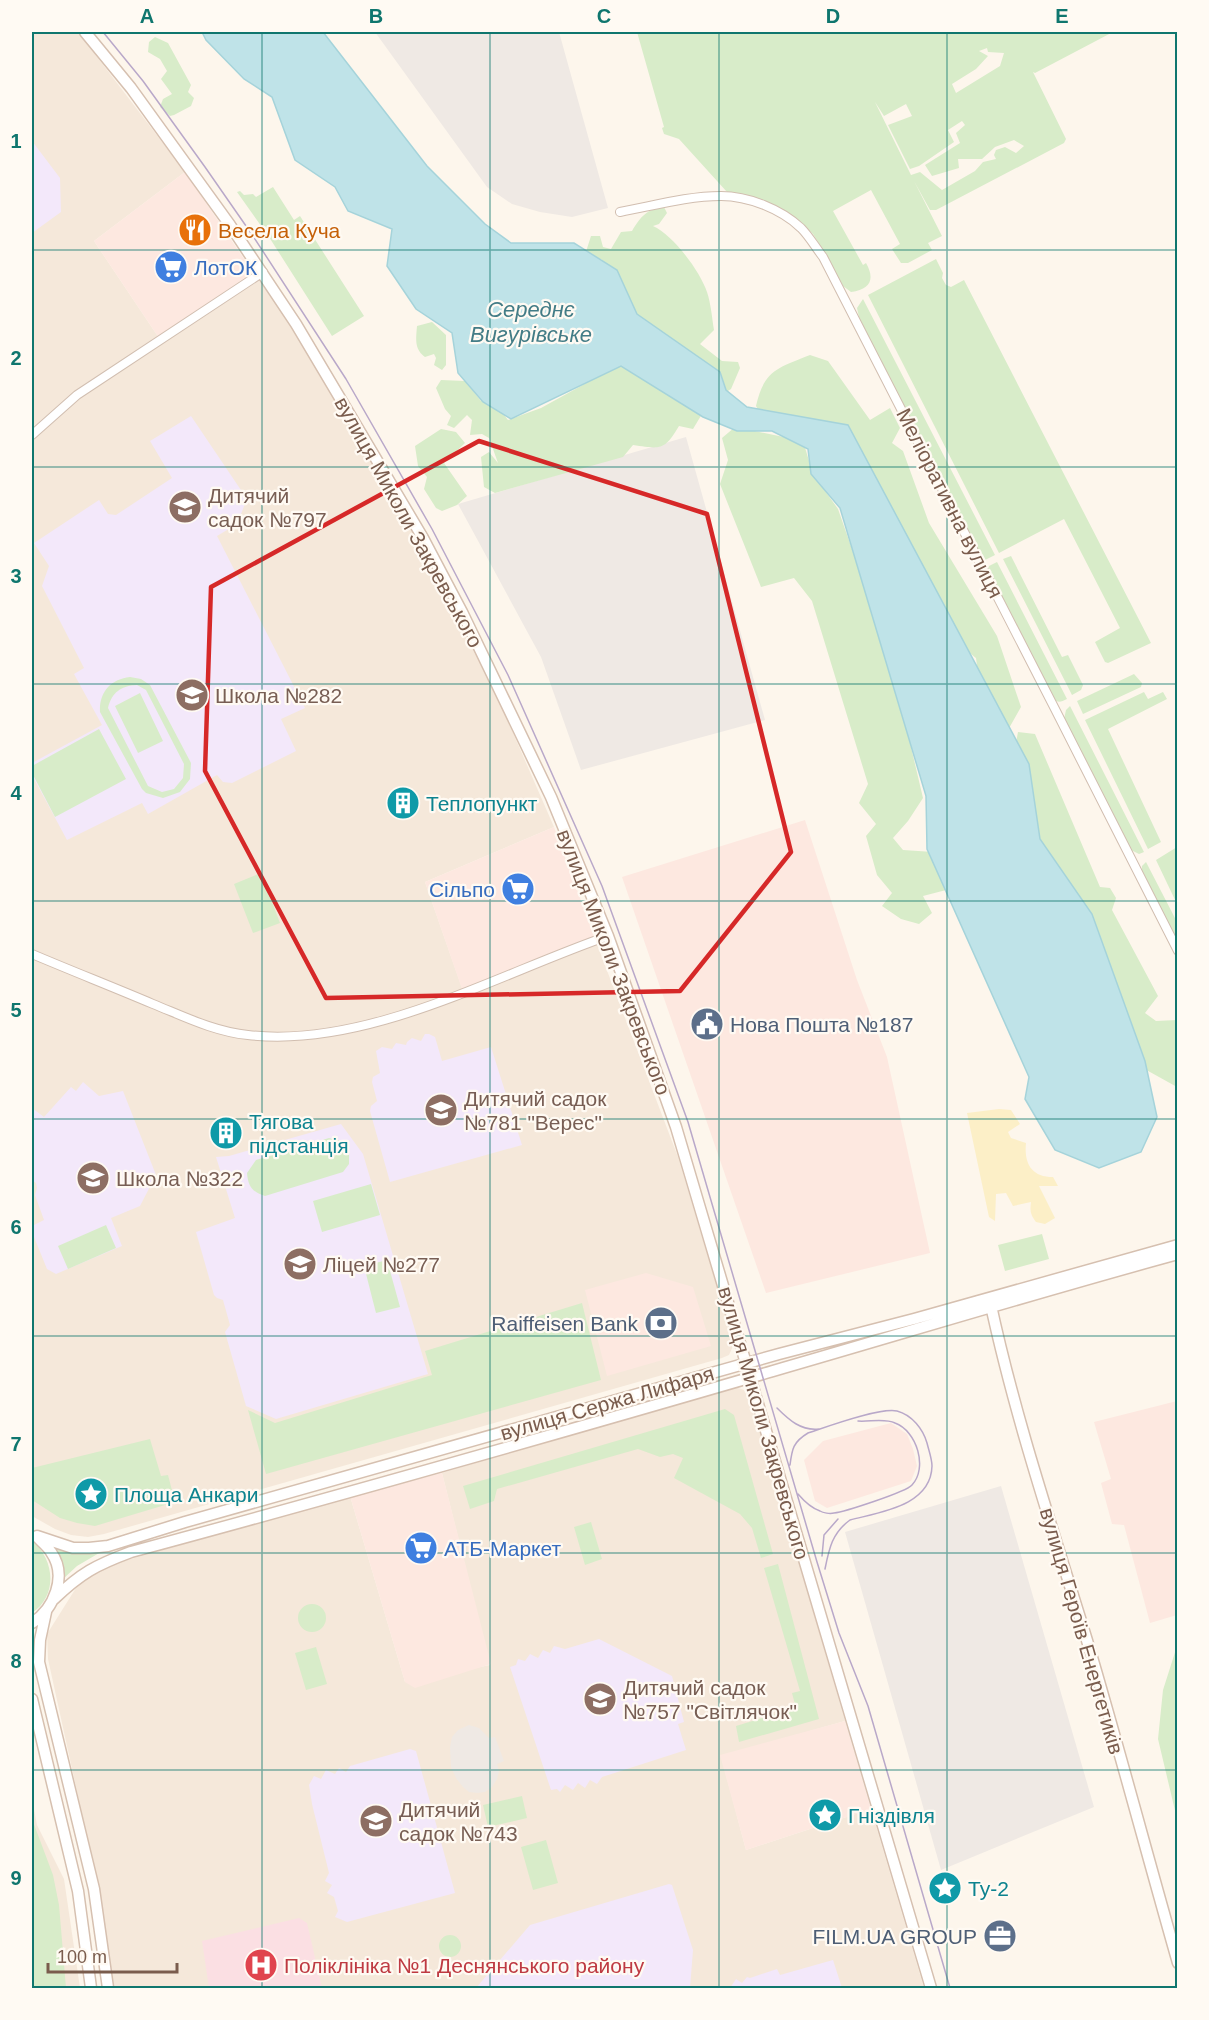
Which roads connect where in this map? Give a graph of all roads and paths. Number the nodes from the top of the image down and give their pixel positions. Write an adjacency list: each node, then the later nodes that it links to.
1 (85, 32): 3 (street, вулиця Миколи Закревського)
2 (620, 212): 6 (street, Меліоративна вулиця)
3 (263, 272): 4 (street); 5 (street, вулиця Миколи Закревського)
4 (32, 435)
5 (608, 936): 7 (street); 11 (street, вулиця Миколи Закревського)
6 (1178, 951)
7 (32, 954)
8 (1178, 1245): 10 (street, вулиця Сержа Лифаря)
9 (1178, 1254): 10 (street, вулиця Сержа Лифаря)
10 (990, 1302): 11 (street, вулиця Сержа Лифаря); 12 (street, вулиця Сержа Лифаря); 18 (street, вулиця Героїв Енергетиків)
11 (747, 1363): 12 (street, вулиця Миколи Закревського); 13 (street, вулиця Сержа Лифаря)
12 (751, 1377): 14 (street, вулиця Сержа Лифаря); 21 (street, вулиця Миколи Закревського)
13 (34, 1535): 14 (street)
14 (54, 1599): 15 (street)
15 (46, 1612): 16 (street); 20 (street)
16 (32, 1623)
17 (32, 1699): 19 (street)
18 (1178, 1963)
19 (91, 1989)
20 (108, 1989)
21 (931, 1989)

